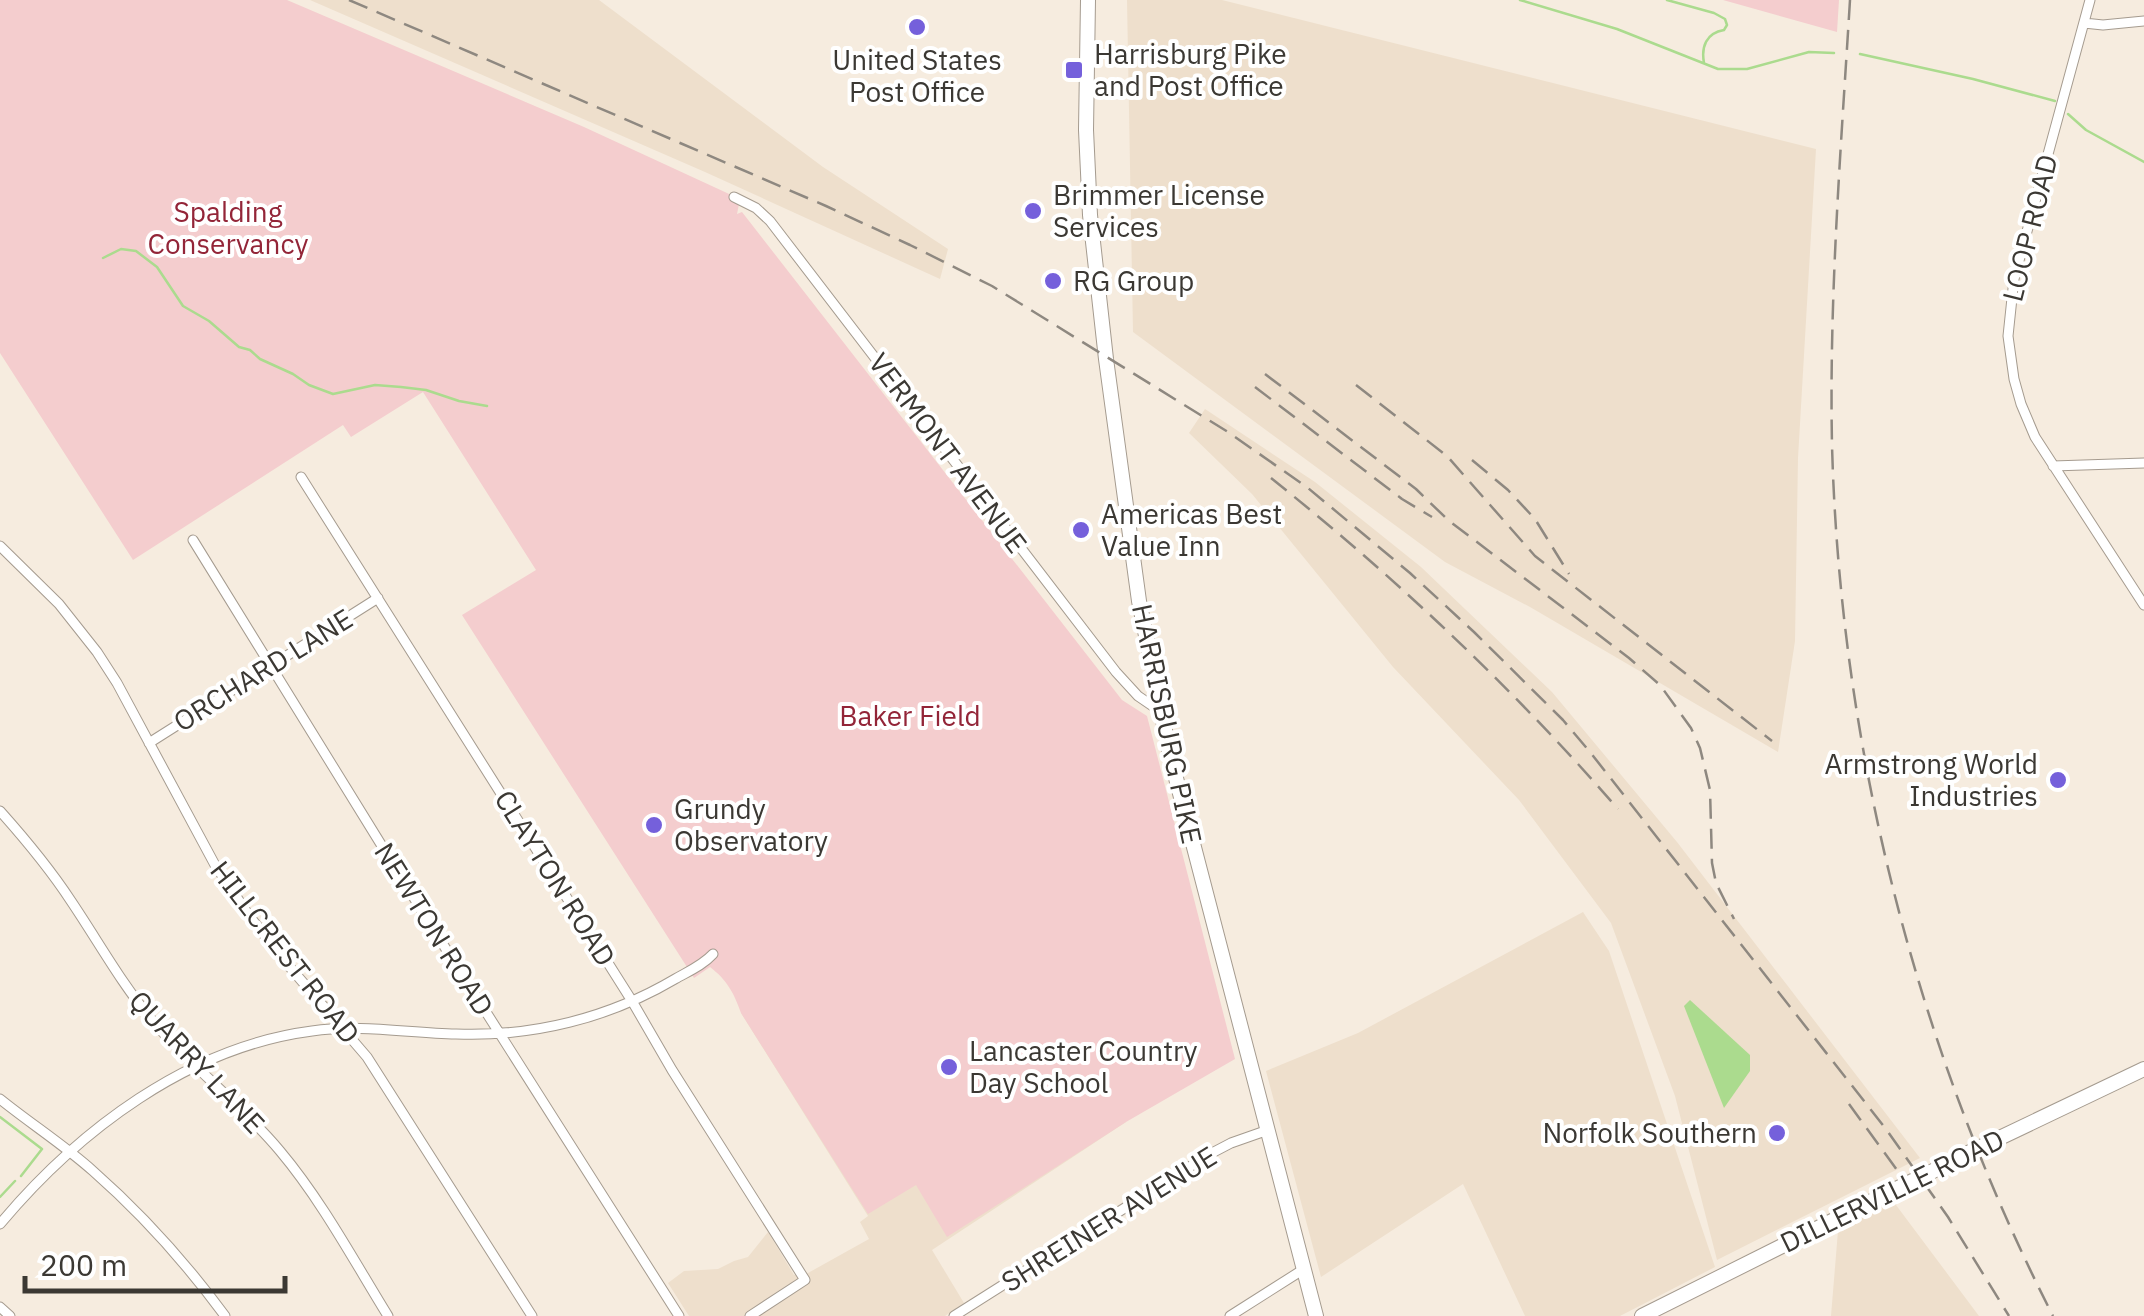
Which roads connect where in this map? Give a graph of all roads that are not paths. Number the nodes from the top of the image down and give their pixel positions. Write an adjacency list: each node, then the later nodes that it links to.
1 (1088, 0): 14 (main road, HARRISBURG PIKE)
2 (2090, 0): 4 (street, LOOP ROAD)
3 (2144, 22): 4 (street)
4 (2084, 23): 7 (street, LOOP ROAD)
5 (734, 197): 14 (street, VERMONT AVENUE)
6 (2144, 464): 7 (street)
7 (2054, 466): 12 (street, LOOP ROAD)
8 (301, 477): 11 (street, CLAYTON ROAD)
9 (193, 540): 13 (street, NEWTON ROAD)
10 (0, 546): 15 (street, HILLCREST ROAD)
11 (378, 598): 13 (street, ORCHARD LANE); 18 (street, CLAYTON ROAD)
12 (2144, 605)
13 (270, 666): 15 (street, ORCHARD LANE); 20 (street, NEWTON ROAD)
14 (1160, 712): 24 (main road, HARRISBURG PIKE)
15 (149, 743): 19 (street, HILLCREST ROAD)
16 (0, 811): 21 (street, QUARRY LANE)
17 (714, 954): 18 (street)
18 (632, 1001): 20 (street); 34 (street, CLAYTON ROAD)
19 (345, 1028): 20 (street); 21 (street); 32 (street, HILLCREST ROAD)
20 (500, 1034): 33 (street, NEWTON ROAD)
21 (197, 1067): 25 (street); 31 (street, QUARRY LANE)
22 (2144, 1069): 38 (main road, DILLERVILLE ROAD, bridge)
23 (0, 1100): 25 (street)
24 (1268, 1130): 27 (main road, HARRISBURG PIKE); 35 (street, SHREINER AVENUE)
25 (70, 1152): 26 (street); 30 (street)
26 (0, 1224)
27 (1304, 1269): 36 (street); 37 (main road, HARRISBURG PIKE)
28 (0, 1307): 29 (street)
29 (10, 1316)
30 (225, 1316)
31 (388, 1316)
32 (532, 1316)
33 (679, 1316)
34 (750, 1316)
35 (954, 1316)
36 (1230, 1316)
37 (1316, 1316)
38 (1642, 1316)

